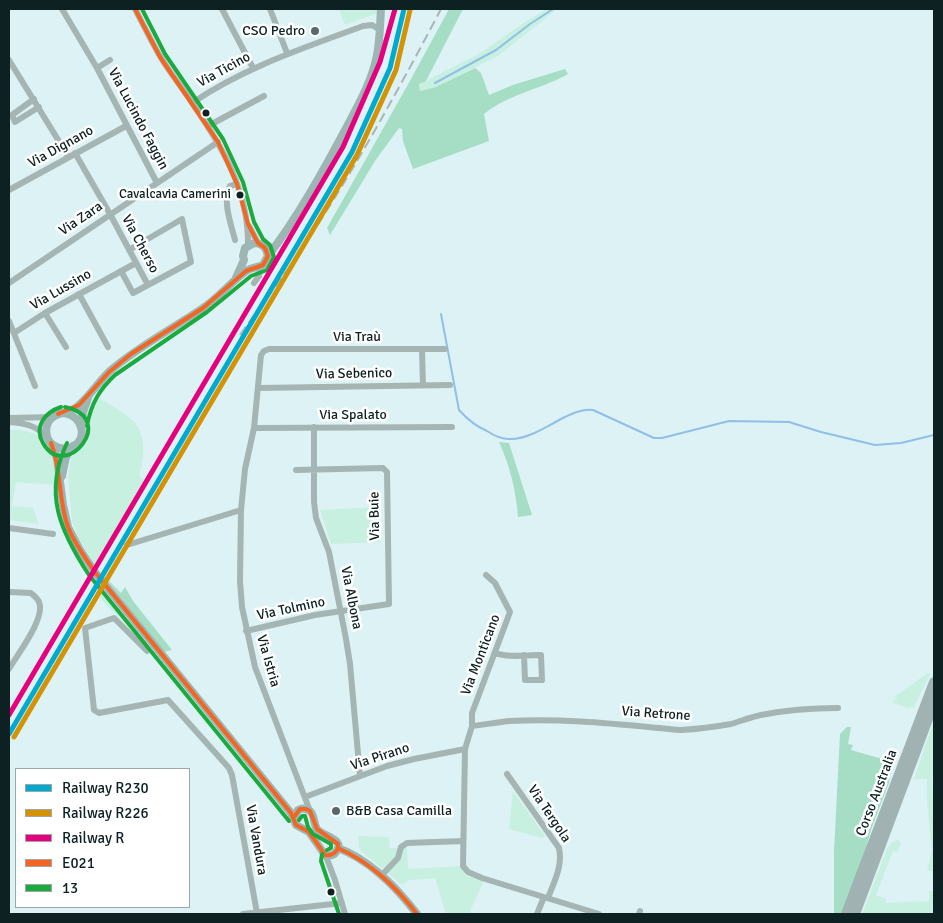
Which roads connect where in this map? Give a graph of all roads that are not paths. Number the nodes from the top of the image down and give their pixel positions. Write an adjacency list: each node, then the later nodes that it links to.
1 (62, 9): 10 (street, Via Lucindo Faggin)
2 (135, 9): 14 (street)
3 (222, 9): 11 (street)
4 (270, 9): 7 (street)
5 (381, 9): 6 (main road)
6 (380, 30): 7 (street, Via Ticino); 26 (main road)
7 (287, 53): 11 (street, Via Ticino)
8 (9, 60): 13 (street)
9 (110, 60): 10 (street, Via Lucindo Faggin)
10 (96, 68): 16 (street, Via Lucindo Faggin)
11 (253, 68): 14 (street, Via Ticino)
12 (264, 96): 17 (street)
13 (34, 99): 15 (street); 15 (street)
14 (192, 103): 17 (street)
15 (39, 107): 20 (street)
16 (126, 126): 19 (street, Via Dignano); 21 (street, Via Lucindo Faggin)
17 (208, 126): 18 (street)
18 (218, 142): 21 (street, Via Zara); 22 (street)
19 (75, 153): 20 (street, Via Dignano); 24 (street, Via Cherso)
20 (68, 156): 23 (street, Via Dignano)
21 (157, 183): 24 (street, Via Zara)
22 (237, 184): 25 (street); 27 (street)
23 (9, 190)
24 (110, 214): 30 (street, Via Cherso); 37 (street, Via Zara)
25 (248, 224): 28 (street); 29 (street)
26 (282, 236): 28 (main road); 31 (main road)
27 (235, 240)
28 (260, 244): 29 (main road); 31 (main road)
29 (248, 246): 32 (main road)
30 (129, 250): 33 (street, Via Cherso); 39 (street)
31 (268, 256): 34 (main road)
32 (244, 260): 34 (main road); 36 (main road)
33 (136, 263): 35 (street, Via Lussino); 39 (street, Via Cherso)
34 (256, 267): 36 (main road); 38 (street)
35 (121, 271): 39 (street); 40 (street, Via Lussino)
36 (235, 280): 53 (main road)
37 (9, 283)
38 (254, 283)
39 (148, 285)
40 (79, 294): 41 (street, Via Lussino); 45 (street)
41 (45, 312): 43 (street, Via Lussino); 44 (street)
42 (9, 321): 43 (street)
43 (14, 333): 51 (street)
44 (66, 346)
45 (108, 346)
46 (445, 349): 48 (street, Via Traù)
47 (269, 350): 48 (street, Via Traù); 52 (street, Via Istria)
48 (422, 350): 49 (street)
49 (423, 385): 50 (street, Via Sebenico); 52 (street, Via Sebenico)
50 (450, 385)
51 (35, 386)
52 (259, 388): 60 (street, Via Istria)
53 (89, 395): 54 (main road); 57 (main road)
54 (63, 413): 55 (main road); 57 (main road)
55 (53, 417): 56 (street); 61 (main road)
56 (9, 420): 61 (street)
57 (81, 424): 62 (main road)
58 (314, 427): 59 (street, Via Spalato); 60 (street, Via Spalato); 63 (street, Via Albona)
59 (452, 427)
60 (254, 428): 66 (street, Via Istria)
61 (49, 440): 62 (main road); 65 (main road)
62 (72, 446): 65 (main road)
63 (315, 469): 64 (street, Via Buie); 72 (street, Via Albona); 72 (street, Via Buie)
64 (296, 470)
65 (61, 483): 87 (main road)
66 (241, 510): 69 (street); 73 (street, Via Istria)
67 (9, 528): 68 (street)
68 (53, 534)
69 (127, 545)
70 (486, 576): 75 (street, Via Monticano)
71 (9, 592): 77 (street)
72 (341, 612): 73 (street, Via Tolmino); 84 (street, Via Albona)
73 (246, 632): 85 (street, Via Istria)
74 (147, 651): 98 (street, Via Vandura)
75 (495, 653): 76 (street); 81 (street, Via Monticano)
76 (524, 655): 76 (street)
77 (9, 669)
78 (934, 682): 104 (highway, Corso Australia)
79 (934, 703): 105 (highway, Corso Australia)
80 (838, 708): 81 (street, Via Retrone)
81 (472, 726): 82 (street, Via Monticano)
82 (465, 749): 84 (street, Via Pirano); 91 (street)
83 (507, 774): 96 (street, Via Tergola)
84 (360, 776): 85 (street, Via Pirano)
85 (305, 797): 86 (street, Via Istria)
86 (310, 811): 87 (main road); 88 (main road)
87 (294, 817): 89 (main road)
88 (313, 821): 89 (main road); 90 (main road)
89 (303, 828): 92 (main road)
90 (328, 837): 92 (main road); 93 (main road)
91 (463, 841): 95 (street); 96 (street)
92 (320, 847): 94 (main road)
93 (338, 848): 94 (main road); 95 (main road)
94 (328, 856): 97 (street)
95 (381, 876): 101 (main road)
96 (546, 898): 102 (street, Via Tergola); 103 (street)
97 (342, 903): 98 (street); 100 (street)
98 (257, 913): 99 (street)
99 (243, 914)
100 (345, 914)
101 (417, 914)
102 (537, 914)
103 (599, 914)
104 (846, 914)
105 (855, 914)

